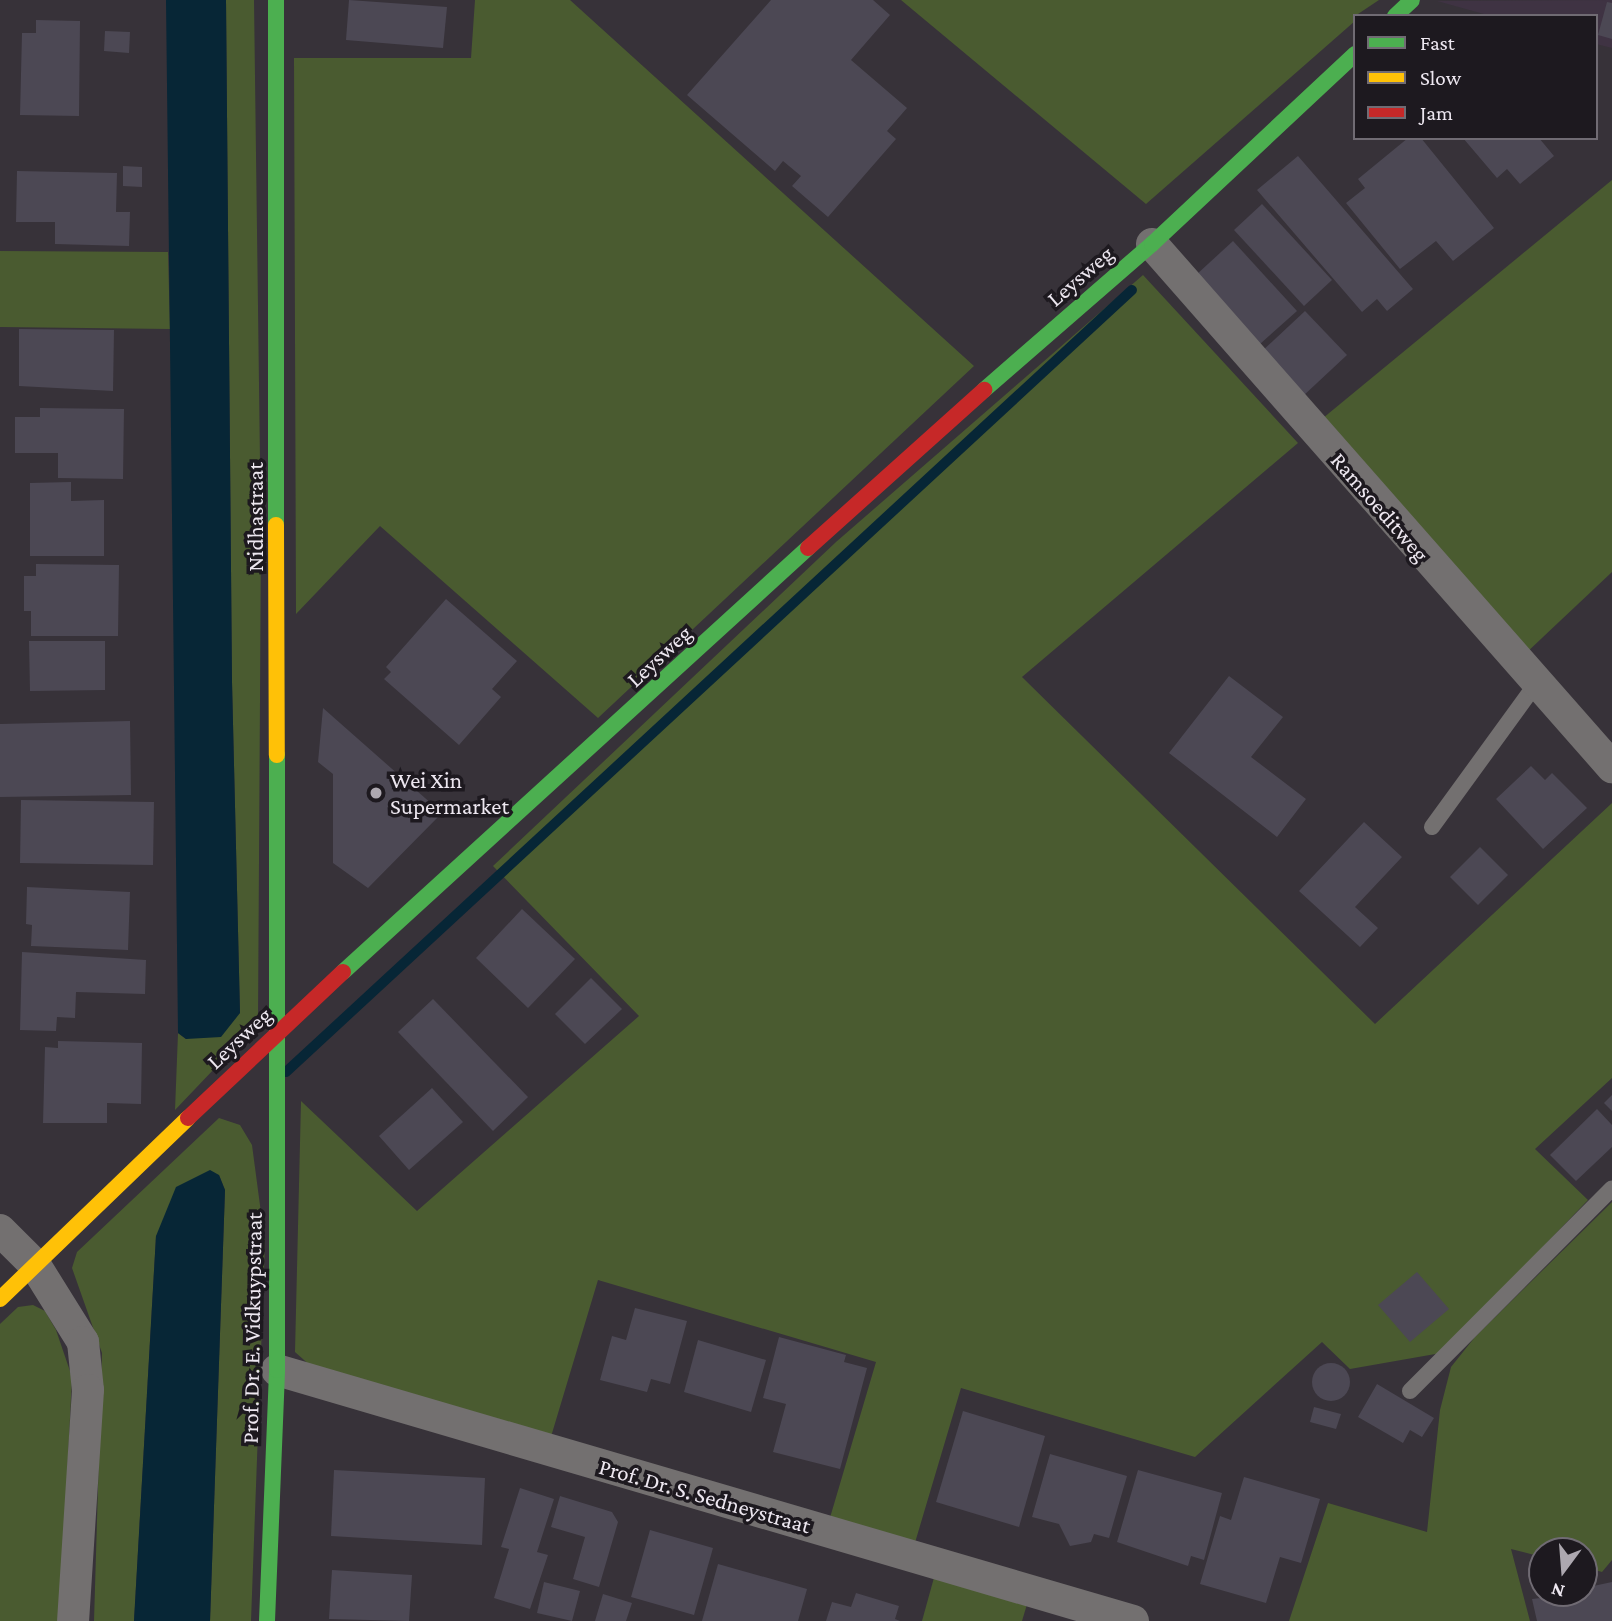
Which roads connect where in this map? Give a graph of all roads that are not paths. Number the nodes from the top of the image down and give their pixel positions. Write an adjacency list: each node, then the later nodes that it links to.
1 (276, 0): 9 (street, Nidhastraat)
2 (1412, 0): 3 (street)
3 (1397, 14)
4 (1353, 56): 5 (street, Leysweg)
5 (1152, 244): 6 (street, Ramsoeditweg); 9 (street, Leysweg)
6 (1535, 685): 7 (street, Ramsoeditweg); 8 (lane)
7 (1612, 767)
8 (1432, 827)
9 (275, 1034): 12 (street, Leysweg); 14 (street, Prof. Dr. E. Vidkuypstraat)
10 (1612, 1188): 15 (lane)
11 (0, 1230): 12 (street)
12 (35, 1265): 13 (street, Leysweg); 16 (street)
13 (0, 1299)
14 (277, 1370): 17 (street, Prof. Dr. E. Vidkuypstraat); 18 (street, Prof. Dr. S. Sedneystraat)
15 (1410, 1391)
16 (73, 1621)
17 (267, 1621)
18 (1133, 1621)

